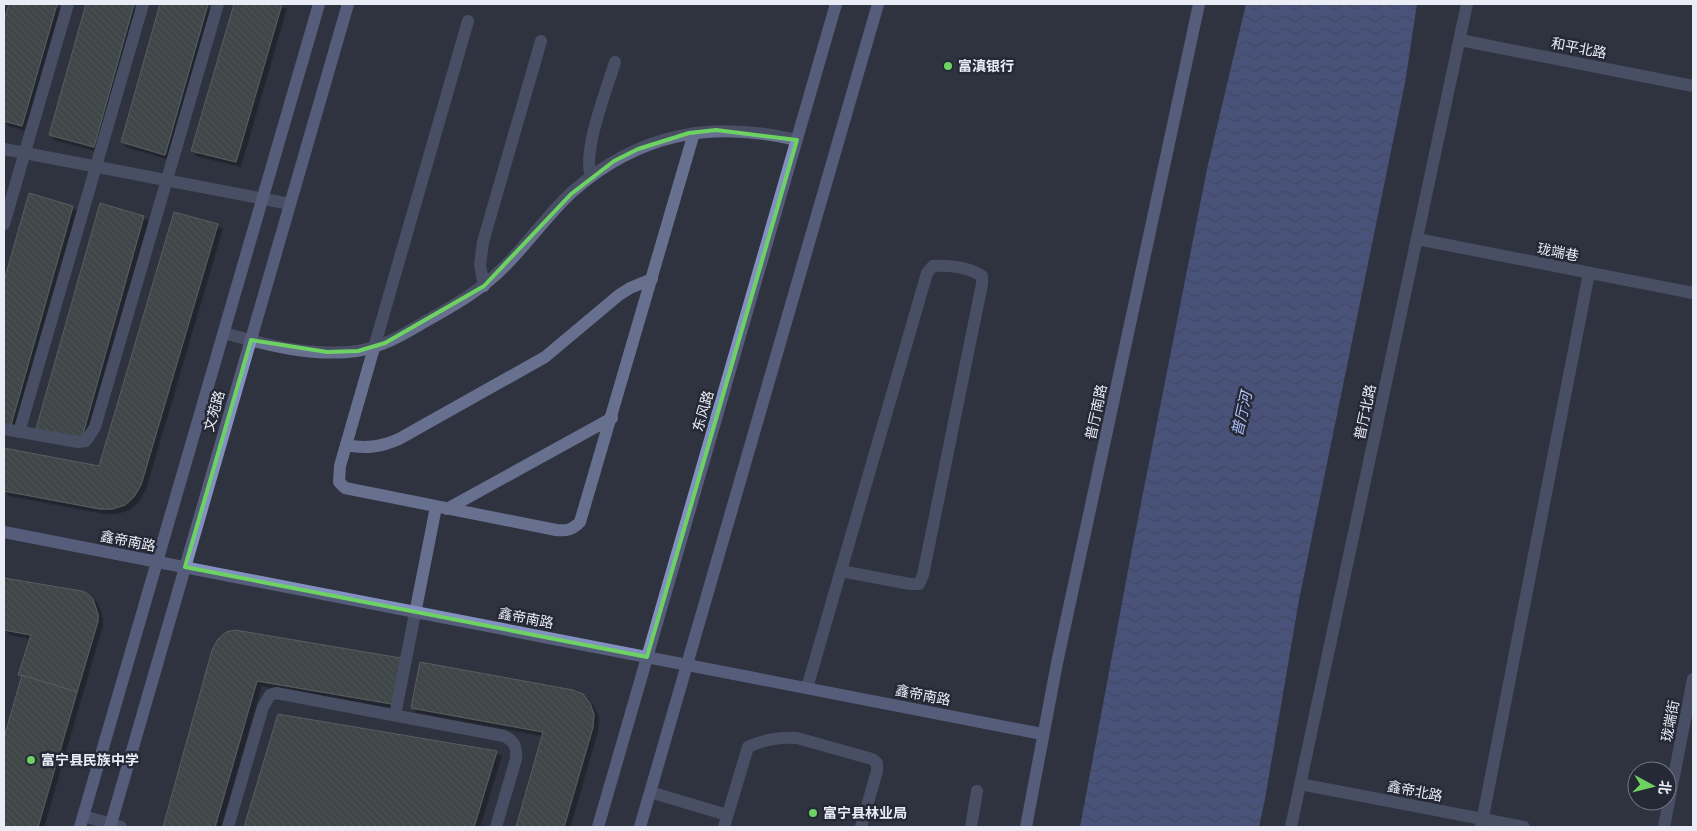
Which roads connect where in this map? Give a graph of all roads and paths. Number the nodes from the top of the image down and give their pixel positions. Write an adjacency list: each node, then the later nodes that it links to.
1 (68, 4): 18 (street)
2 (143, 4): 19 (street)
3 (218, 4): 21 (street)
4 (319, 4): 22 (street, 文苑路)
5 (348, 4): 23 (street, 文苑路)
6 (836, 4): 16 (street, 东风路)
7 (878, 4): 44 (street)
8 (1199, 4): 48 (street, 普厅南路)
9 (1467, 4): 11 (street, 普厅北路)
10 (468, 21): 32 (street)
11 (1460, 40): 14 (street, 和平北路); 25 (street, 普厅北路)
12 (541, 41): 28 (street)
13 (615, 62): 20 (street)
14 (1693, 86)
15 (694, 133): 16 (street); 20 (street); 27 (street)
16 (797, 140): 43 (street, 东风路)
17 (4, 149): 18 (street)
18 (24, 153): 19 (street); 24 (street)
19 (96, 167): 21 (street); 35 (street)
20 (591, 176): 28 (street)
21 (167, 180): 22 (street); 35 (street)
22 (262, 199): 23 (street); 30 (street, 文苑路)
23 (290, 204): 31 (street, 文苑路)
24 (4, 224)
25 (1417, 239): 26 (street, 珑端巷); 49 (street, 普厅北路)
26 (1589, 273): 29 (street, 珑端巷); 54 (street)
27 (652, 279): 33 (street); 36 (street)
28 (484, 286): 32 (street)
29 (1693, 293)
30 (224, 333): 31 (street); 39 (street, 文苑路)
31 (251, 340): 32 (street); 40 (street, 文苑路)
32 (374, 347): 36 (street)
33 (612, 418): 37 (street); 37 (street)
34 (4, 429): 35 (street)
35 (19, 432)
36 (346, 445): 37 (street)
37 (442, 508): 42 (street)
38 (4, 532): 39 (street, 鑫帝南路)
39 (157, 562): 40 (street, 鑫帝南路); 53 (street, 文苑路)
40 (185, 567): 42 (street, 鑫帝南路); 55 (street, 文苑路)
41 (841, 570): 41 (street); 46 (street)
42 (416, 612): 43 (street, 鑫帝南路); 47 (street)
43 (647, 657): 44 (street, 鑫帝南路); 58 (street, 东风路)
44 (687, 664): 46 (street, 鑫帝南路); 50 (street)
45 (1693, 679): 65 (street, 珑端街)
46 (807, 688): 48 (street, 鑫帝南路)
47 (395, 715): 56 (street); 57 (street)
48 (1042, 734): 62 (street, 普厅南路)
49 (1300, 784): 54 (street, 鑫帝北路); 63 (street, 普厅北路)
50 (650, 792): 52 (street); 59 (street)
51 (977, 792): 61 (street)
52 (725, 821): 60 (street)
53 (82, 822): 55 (street)
54 (1482, 823): 64 (street, 鑫帝北路)
55 (114, 826)
56 (228, 827)
57 (496, 827)
58 (598, 827)
59 (640, 827)
60 (861, 827)
61 (971, 827)
62 (1026, 827)
63 (1291, 827)
64 (1524, 827)
65 (1664, 827)

